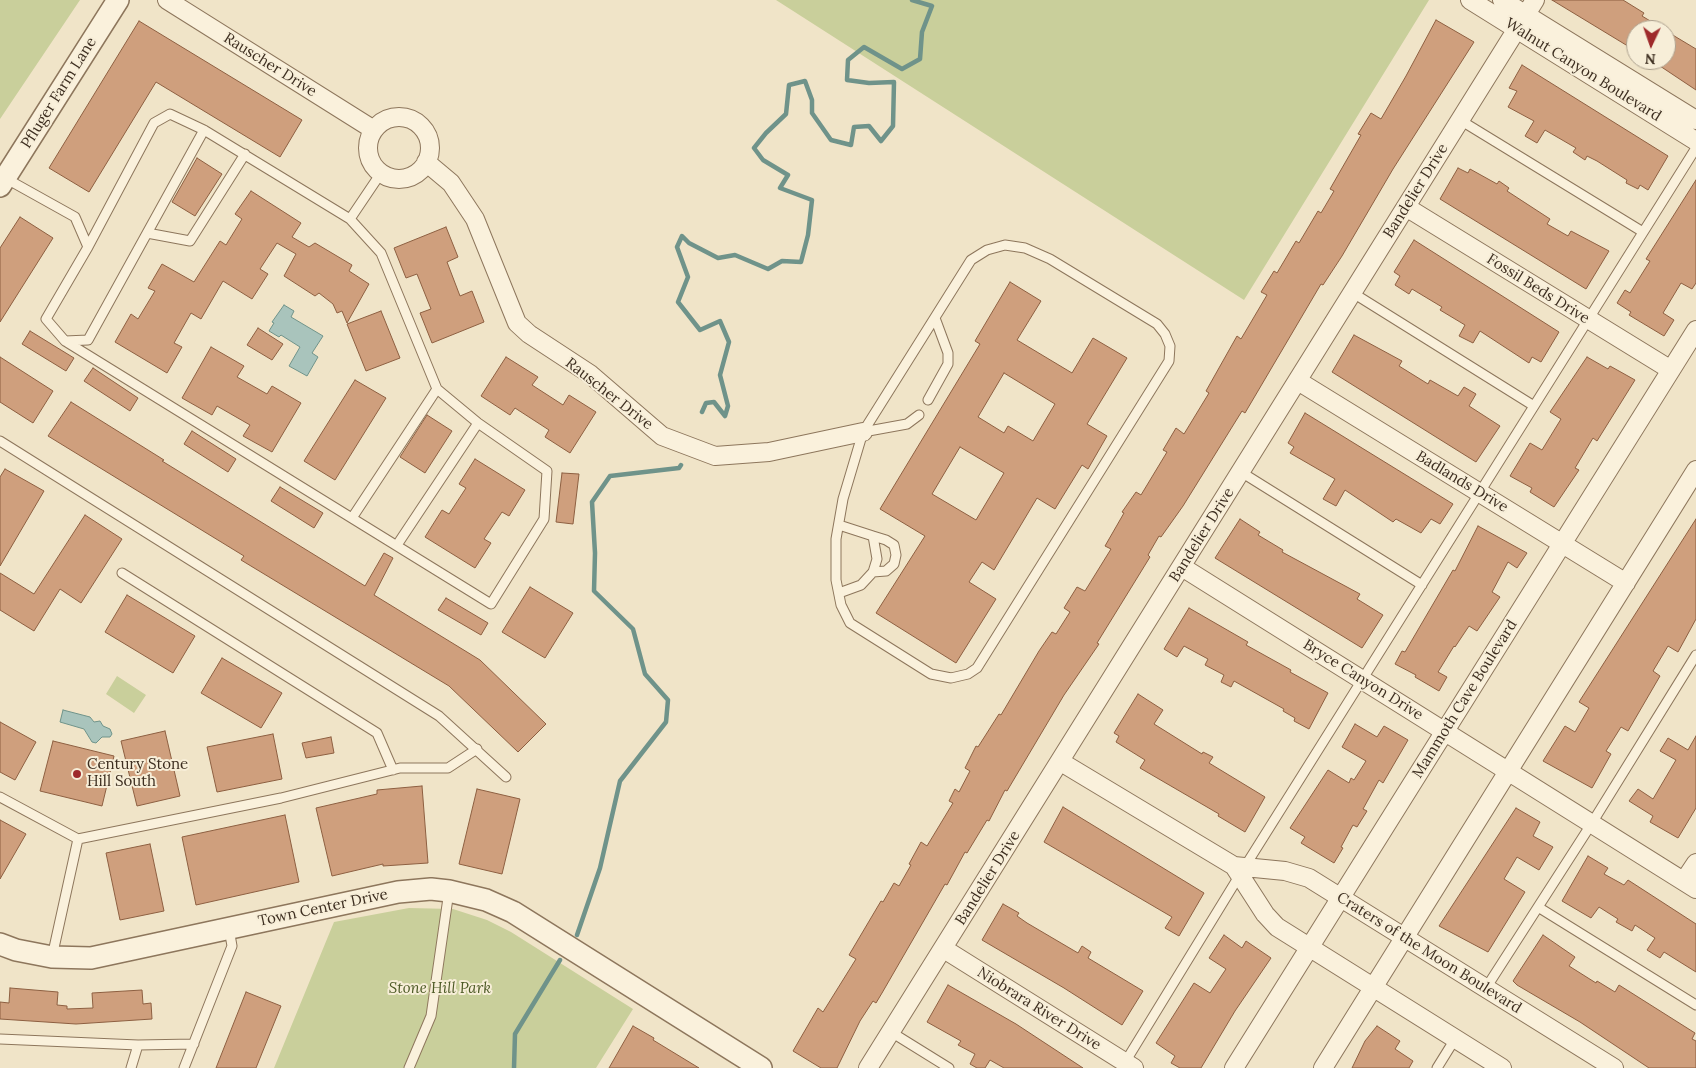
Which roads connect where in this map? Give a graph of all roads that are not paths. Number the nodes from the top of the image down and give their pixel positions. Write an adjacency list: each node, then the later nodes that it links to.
1 (118, 0): 16 (street, Pfluger Farm Lane)
2 (167, 0): 10 (street, Rauscher Drive)
3 (1470, 0): 6 (street, Walnut Canyon Boulevard)
4 (1502, 0): 6 (street, Walnut Canyon Boulevard)
5 (1535, 0): 6 (street, Bandelier Drive)
6 (1521, 22): 7 (street, Bandelier Drive); 8 (street, Walnut Canyon Boulevard); 11 (street, Walnut Canyon Boulevard)
7 (1460, 120): 17 (street, Bandelier Drive); 19 (lane)
8 (1696, 120)
9 (204, 130): 13 (lane); 20 (lane); 21 (lane)
10 (374, 130): 14 (street); 15 (street)
11 (1696, 141)
12 (1696, 148): 19 (lane)
13 (246, 154): 18 (lane); 20 (lane)
14 (426, 162): 15 (street); 34 (street, Rauscher Drive)
15 (381, 173): 18 (lane)
16 (3, 182): 21 (lane)
17 (1406, 207): 22 (street, Bandelier Drive); 24 (street, Fossil Beds Drive)
18 (350, 219): 29 (lane)
19 (1643, 232): 24 (lane)
20 (148, 233): 26 (lane)
21 (88, 247): 26 (lane)
22 (1352, 293): 28 (street, Bandelier Drive); 31 (lane)
23 (934, 318): 30 (lane); 34 (lane); 49 (lane)
24 (1588, 319): 27 (street, Fossil Beds Drive); 31 (lane)
25 (1696, 330): 27 (street, Mammoth Cave Boulevard)
26 (65, 341): 39 (lane)
27 (1671, 370): 42 (street, Mammoth Cave Boulevard)
28 (1298, 381): 37 (street, Bandelier Drive); 38 (street, Badlands Drive)
29 (437, 389): 33 (lane); 39 (lane)
30 (928, 400)
31 (1534, 406): 38 (lane)
32 (919, 415): 34 (lane)
33 (478, 423): 43 (lane); 43 (lane)
34 (863, 432): 40 (lane)
35 (1, 443): 53 (lane)
36 (1696, 470): 47 (street)
37 (1241, 472): 44 (street, Bandelier Drive); 48 (lane)
38 (1480, 493): 42 (street, Badlands Drive); 48 (lane)
39 (352, 518): 43 (lane)
40 (838, 525): 41 (lane); 49 (lane)
41 (874, 536): 45 (lane); 45 (lane)
42 (1562, 543): 47 (street, Badlands Drive); 52 (street, Mammoth Cave Boulevard)
43 (397, 545)
44 (1182, 567): 51 (street, Bryce Canyon Drive); 54 (street, Bandelier Drive)
45 (873, 572): 49 (lane)
46 (122, 573): 55 (lane)
47 (1626, 582): 56 (street)
48 (1422, 585): 51 (lane)
49 (839, 593)
50 (1696, 655): 59 (lane)
51 (1362, 680): 52 (street, Bryce Canyon Drive); 62 (lane)
52 (1444, 731): 56 (street, Bryce Canyon Drive); 65 (street, Mammoth Cave Boulevard)
53 (477, 749): 55 (lane); 57 (lane)
54 (1061, 762): 62 (street, Craters of the Moon Boulevard); 71 (street, Bandelier Drive)
55 (393, 770): 60 (lane)
56 (1508, 771): 59 (street, Bryce Canyon Drive); 68 (street)
57 (506, 777)
58 (0, 796): 60 (lane)
59 (1592, 824): 63 (street, Bryce Canyon Drive); 66 (lane)
60 (78, 839): 72 (lane)
61 (1696, 863): 63 (street)
62 (1239, 870): 65 (street, Craters of the Moon Boulevard); 70 (street, Craters of the Moon Boulevard); 81 (lane)
63 (1690, 885)
64 (449, 891): 67 (street, Town Center Drive); 84 (lane); 85 (street, Town Center Drive)
65 (1340, 898): 68 (street, Craters of the Moon Boulevard); 70 (street, Mammoth Cave Boulevard)
66 (1538, 907): 74 (lane); 75 (lane)
67 (229, 929): 72 (street, Town Center Drive); 80 (lane)
68 (1404, 938): 73 (street); 74 (street, Craters of the Moon Boulevard)
69 (0, 944): 72 (street, Town Center Drive)
70 (1309, 948): 73 (street, Craters of the Moon Boulevard); 88 (street, Mammoth Cave Boulevard)
71 (944, 950): 76 (street, Bandelier Drive); 81 (street, Niobrara River Drive)
72 (52, 957)
73 (1373, 988): 78 (street, Craters of the Moon Boulevard); 89 (street)
74 (1486, 988): 92 (street, Craters of the Moon Boulevard)
75 (1696, 1005)
76 (891, 1032): 86 (street, Bandelier Drive); 87 (lane)
77 (0, 1039): 79 (lane)
78 (1455, 1039): 90 (lane); 91 (street, Craters of the Moon Boulevard)
79 (138, 1044): 80 (lane); 82 (lane)
80 (194, 1044): 83 (lane)
81 (1127, 1066)
82 (131, 1068)
83 (184, 1068)
84 (409, 1068)
85 (761, 1068)
86 (868, 1068)
87 (949, 1068)
88 (1234, 1068)
89 (1323, 1068)
90 (1437, 1068)
91 (1502, 1068)
92 (1614, 1068)

